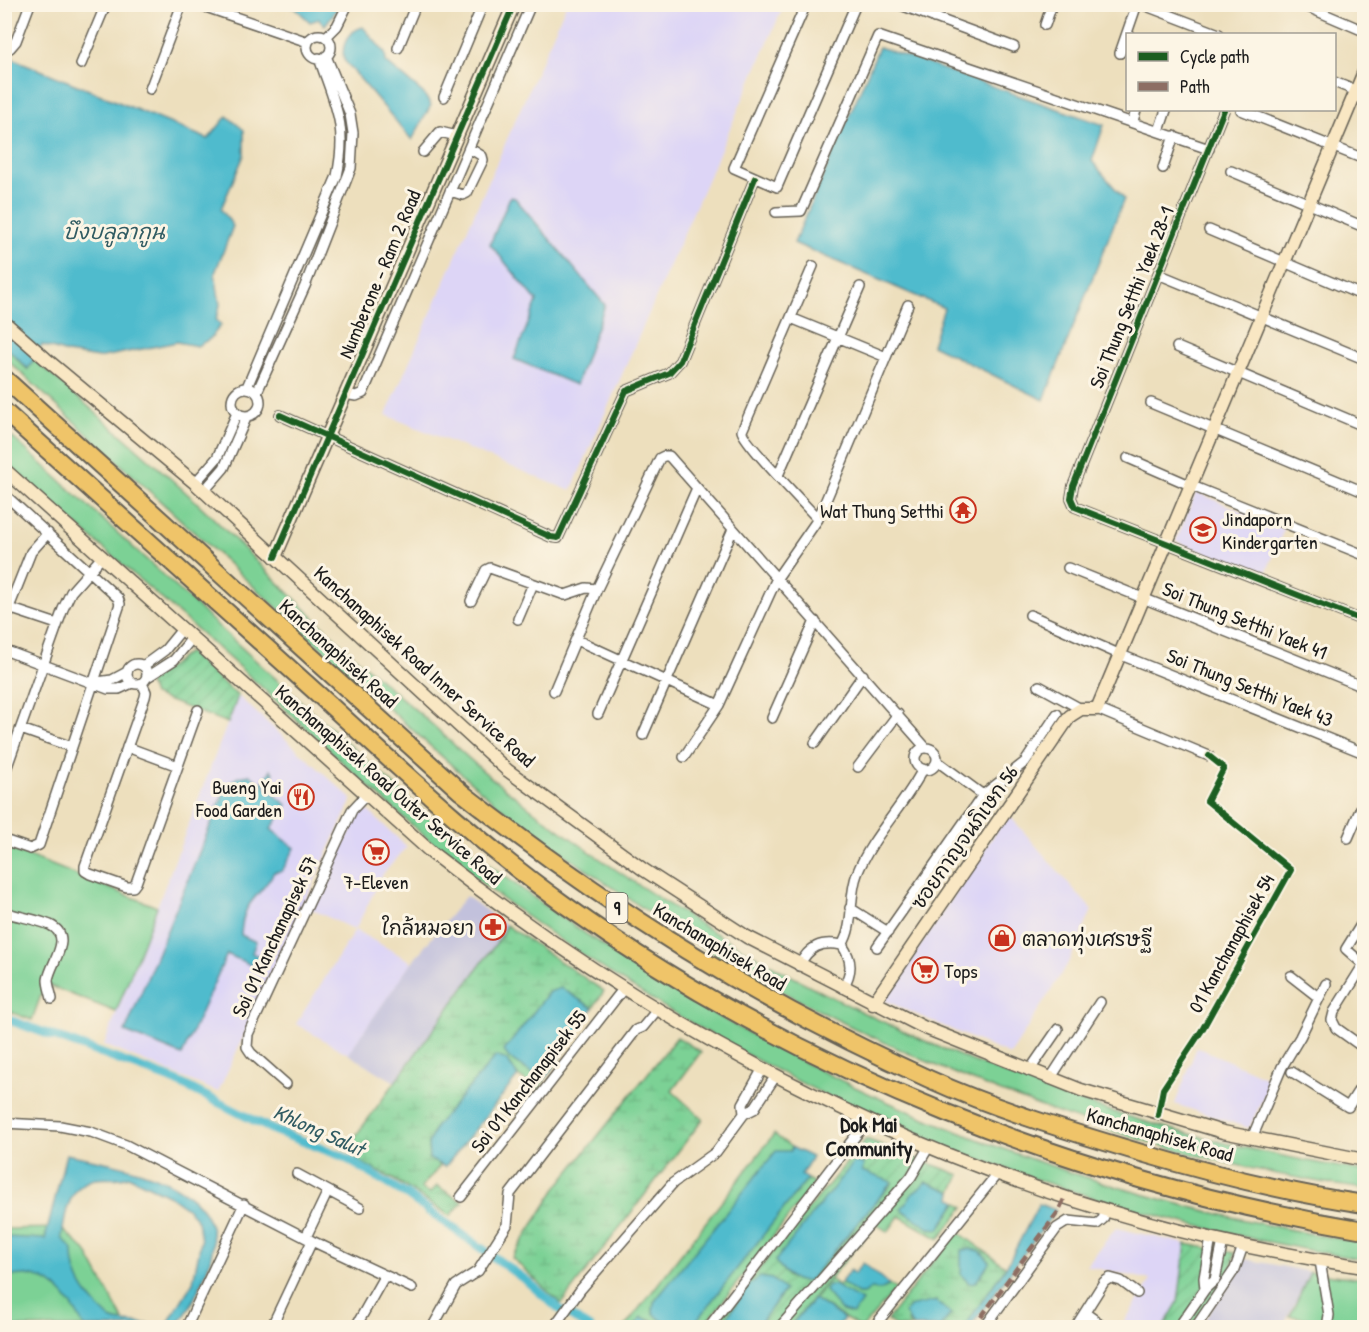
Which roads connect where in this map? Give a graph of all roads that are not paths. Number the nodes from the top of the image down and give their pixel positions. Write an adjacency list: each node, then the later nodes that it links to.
1 (30, 4): 29 (street)
2 (106, 4): 33 (street)
3 (182, 4): 36 (street)
4 (197, 4): 27 (street)
5 (348, 4): 25 (street)
6 (416, 4): 30 (street)
7 (483, 4): 38 (street)
8 (514, 4): 19 (main road, Numberone - Ram 2 Road)
9 (531, 4): 24 (street)
10 (806, 4): 54 (street)
11 (856, 4): 54 (street)
12 (939, 4): 17 (street)
13 (1052, 4): 18 (street)
14 (1139, 4): 20 (street); 22 (street)
15 (1301, 4): 21 (street)
16 (900, 5): 17 (street)
17 (934, 18): 28 (street)
18 (1045, 26)
19 (503, 30): 24 (street); 45 (main road, Numberone - Ram 2 Road)
20 (1192, 30): 23 (street)
21 (1365, 31)
22 (1128, 33)
23 (1212, 33)
24 (517, 37): 48 (street)
25 (326, 38): 27 (street); 32 (street)
26 (1126, 38): 31 (street)
27 (308, 42): 32 (street)
28 (1014, 47)
29 (4, 48)
30 (398, 48)
31 (1120, 53)
32 (323, 57): 78 (street); 79 (street)
33 (81, 64)
34 (1365, 72): 37 (main road)
35 (1336, 82): 37 (street)
36 (150, 89)
37 (1361, 93): 47 (main road)
38 (444, 97)
39 (1136, 111): 43 (street)
40 (1166, 111): 44 (street)
41 (1224, 111): 49 (street, Soi Thung Setthi Yaek 28-1)
42 (1245, 111): 47 (street)
43 (1133, 122): 44 (street); 58 (street)
44 (1160, 131): 46 (street)
45 (457, 136): 50 (street); 55 (main road, Numberone - Ram 2 Road)
46 (1174, 136): 49 (street); 52 (street)
47 (1334, 146): 51 (street); 57 (main road)
48 (469, 148): 56 (street); 56 (street)
49 (1209, 149): 63 (street, Soi Thung Setthi Yaek 28-1)
50 (423, 152)
51 (1365, 159)
52 (1163, 168)
53 (1231, 171): 57 (street)
54 (755, 178): 87 (street)
55 (433, 192): 56 (street); 65 (main road, Numberone - Ram 2 Road)
56 (448, 194): 66 (street)
57 (1310, 204): 59 (street); 61 (main road)
58 (776, 212)
59 (1365, 227)
60 (1209, 230): 61 (street)
61 (1285, 263): 67 (street); 70 (main road)
62 (813, 266): 69 (street)
63 (1158, 274): 70 (street); 99 (street, Soi Thung Setthi Yaek 28-1)
64 (860, 287): 72 (street)
65 (390, 290): 66 (street); 80 (main road, Numberone - Ram 2 Road)
66 (405, 296): 80 (street)
67 (1365, 296)
68 (908, 305): 74 (street)
69 (791, 318): 72 (street); 90 (street)
70 (1262, 318): 75 (street); 76 (main road)
71 (4, 322): 92 (main road, Kanchanaphisek Road Inner Service Road)
72 (838, 337): 74 (street); 90 (street)
73 (1177, 347): 76 (street)
74 (886, 357): 96 (street)
75 (1365, 359)
76 (1239, 374): 85 (street); 86 (main road)
77 (4, 378): 198 (highway, Kanchanaphisek Road / 9)
78 (247, 387): 79 (street); 83 (street)
79 (257, 392): 83 (street)
80 (345, 394): 87 (main road, Numberone - Ram 2 Road)
81 (1152, 403): 86 (street)
82 (4, 411): 201 (highway, 9)
83 (242, 414): 92 (street)
84 (280, 415): 87 (street)
85 (1365, 426)
86 (1215, 431): 91 (main road); 94 (street)
87 (327, 436): 102 (main road, Numberone - Ram 2 Road)
88 (1128, 458): 91 (street)
89 (4, 469): 101 (main road, Kanchanaphisek Road Outer Service Road)
90 (778, 473): 96 (street)
91 (1192, 486): 99 (main road); 100 (street)
92 (200, 487): 102 (main road, Kanchanaphisek Road Inner Service Road)
93 (697, 488): 97 (street); 107 (street); 123 (street)
94 (1365, 492)
95 (4, 494): 98 (street)
96 (818, 519): 105 (street)
97 (733, 529): 105 (street); 129 (street)
98 (48, 533): 104 (street); 108 (street)
99 (1168, 542): 109 (main road); 116 (street)
100 (1365, 555)
101 (102, 557): 104 (street); 118 (main road, Kanchanaphisek Road Outer Service Road)
102 (275, 557): 168 (main road, Kanchanaphisek Road Inner Service Road)
103 (1068, 568): 109 (street, Soi Thung Setthi Yaek 41)
104 (88, 571): 117 (street); 130 (street)
105 (777, 578): 115 (street); 134 (street)
106 (533, 584): 107 (street); 110 (street); 113 (street)
107 (597, 589): 120 (street)
108 (9, 594): 111 (street)
109 (1145, 599): 122 (main road); 132 (street, Soi Thung Setthi Yaek 41)
110 (471, 601)
111 (9, 608): 114 (street); 117 (street)
112 (1030, 615): 122 (street, Soi Thung Setthi Yaek 43)
113 (518, 619)
114 (4, 620)
115 (815, 621): 127 (street); 141 (street)
116 (1365, 621)
117 (57, 624): 124 (street)
118 (183, 628): 119 (main road, Kanchanaphisek Road Outer Service Road); 125 (street)
119 (193, 637): 128 (street); 156 (main road, Kanchanaphisek Road Outer Service Road)
120 (577, 640): 123 (street); 133 (street)
121 (4, 650): 124 (street)
122 (1121, 655): 136 (main road); 148 (street, Soi Thung Setthi Yaek 43)
123 (622, 661): 129 (street); 138 (street)
124 (44, 664): 130 (street); 142 (street)
125 (142, 666): 126 (street); 128 (street)
126 (127, 672): 128 (street); 130 (street)
127 (863, 675): 139 (street); 144 (street)
128 (140, 681): 130 (street); 146 (street)
129 (667, 681): 134 (street); 143 (street)
130 (94, 682): 145 (street)
131 (1039, 686): 135 (street)
132 (1365, 687)
133 (554, 691)
134 (719, 705): 150 (street)
135 (1081, 709): 136 (main road); 176 (main road, ซอยกาญจนภิเษก 56)
136 (1097, 709): 149 (street)
137 (198, 710): 152 (street)
138 (598, 714)
139 (898, 714): 147 (street); 153 (street)
140 (1057, 714): 157 (street)
141 (772, 718)
142 (21, 729): 145 (street); 155 (street)
143 (643, 735)
144 (815, 743)
145 (72, 747): 160 (street)
146 (127, 747): 152 (street); 152 (street)
147 (926, 748): 151 (street); 154 (street)
148 (1365, 753)
149 (1209, 756)
150 (684, 757)
151 (937, 761): 154 (street); 157 (street)
152 (178, 766)
153 (858, 767)
154 (923, 769): 161 (street)
155 (4, 776)
156 (366, 795): 171 (main road, Kanchanaphisek Road Outer Service Road); 186 (street, Soi 01 Kanchanapisek 57)
157 (983, 795): 164 (street)
158 (1365, 801): 159 (street)
159 (1348, 838)
160 (4, 840)
161 (850, 908): 164 (street); 165 (street)
162 (4, 912): 174 (street)
163 (1365, 920): 167 (street)
164 (888, 932): 166 (street)
165 (842, 945): 168 (street); 172 (street)
166 (878, 947)
167 (1364, 965): 179 (street)
168 (800, 966): 172 (main road, Kanchanaphisek Road Inner Service Road)
169 (1291, 976): 173 (street)
170 (1326, 984): 173 (street)
171 (624, 988): 177 (main road, Kanchanaphisek Road Outer Service Road); 196 (street, Soi 01 Kanchanapisek 55)
172 (843, 988): 176 (main road, Kanchanaphisek Road Inner Service Road)
173 (1318, 997): 190 (street)
174 (52, 999)
175 (1100, 1002): 184 (street)
176 (873, 1004): 181 (main road, Kanchanaphisek Road Inner Service Road)
177 (657, 1010): 180 (main road, Kanchanaphisek Road Outer Service Road); 216 (street)
178 (1058, 1029): 181 (street)
179 (1365, 1048)
180 (762, 1070): 183 (main road, Kanchanaphisek Road Outer Service Road); 187 (street)
181 (1029, 1071): 184 (main road, Kanchanaphisek Road Inner Service Road)
182 (1292, 1072): 185 (street)
183 (775, 1077): 187 (street); 188 (main road, Kanchanaphisek Road Outer Service Road)
184 (1050, 1079): 190 (main road, Kanchanaphisek Road Inner Service Road)
185 (1365, 1082)
186 (286, 1084)
187 (744, 1114): 212 (street)
188 (867, 1120): 191 (main road, Kanchanaphisek Road Outer Service Road); 211 (street)
189 (4, 1123): 197 (street)
190 (1252, 1138): 192 (main road, Kanchanaphisek Road Inner Service Road)
191 (928, 1148): 194 (main road, Kanchanaphisek Road Outer Service Road); 217 (street)
192 (1365, 1160)
193 (297, 1174): 195 (street)
194 (997, 1174): 200 (main road, Kanchanaphisek Road Outer Service Road); 218 (street)
195 (328, 1191): 199 (street); 202 (street)
196 (461, 1197)
197 (244, 1204): 202 (street); 213 (street)
198 (1365, 1204)
199 (360, 1208)
200 (1106, 1210): 203 (main road, Kanchanaphisek Road Outer Service Road); 219 (street)
201 (1365, 1230)
202 (309, 1239): 207 (street); 214 (street)
203 (1217, 1240): 204 (main road, Kanchanaphisek Road Outer Service Road); 222 (street)
204 (1244, 1246): 205 (main road, Kanchanaphisek Road Outer Service Road); 223 (street)
205 (1320, 1261): 206 (main road, Kanchanaphisek Road Outer Service Road); 224 (street)
206 (1365, 1268)
207 (384, 1275): 208 (street); 215 (street)
208 (412, 1288)
209 (1137, 1293): 210 (street)
210 (1085, 1313): 220 (street); 221 (street)
211 (711, 1324)
212 (554, 1326)
213 (186, 1328)
214 (271, 1328)
215 (355, 1328)
216 (432, 1328)
217 (779, 1328)
218 (873, 1328)
219 (984, 1328)
220 (1075, 1328)
221 (1106, 1328)
222 (1178, 1328)
223 (1195, 1328)
224 (1327, 1328)

